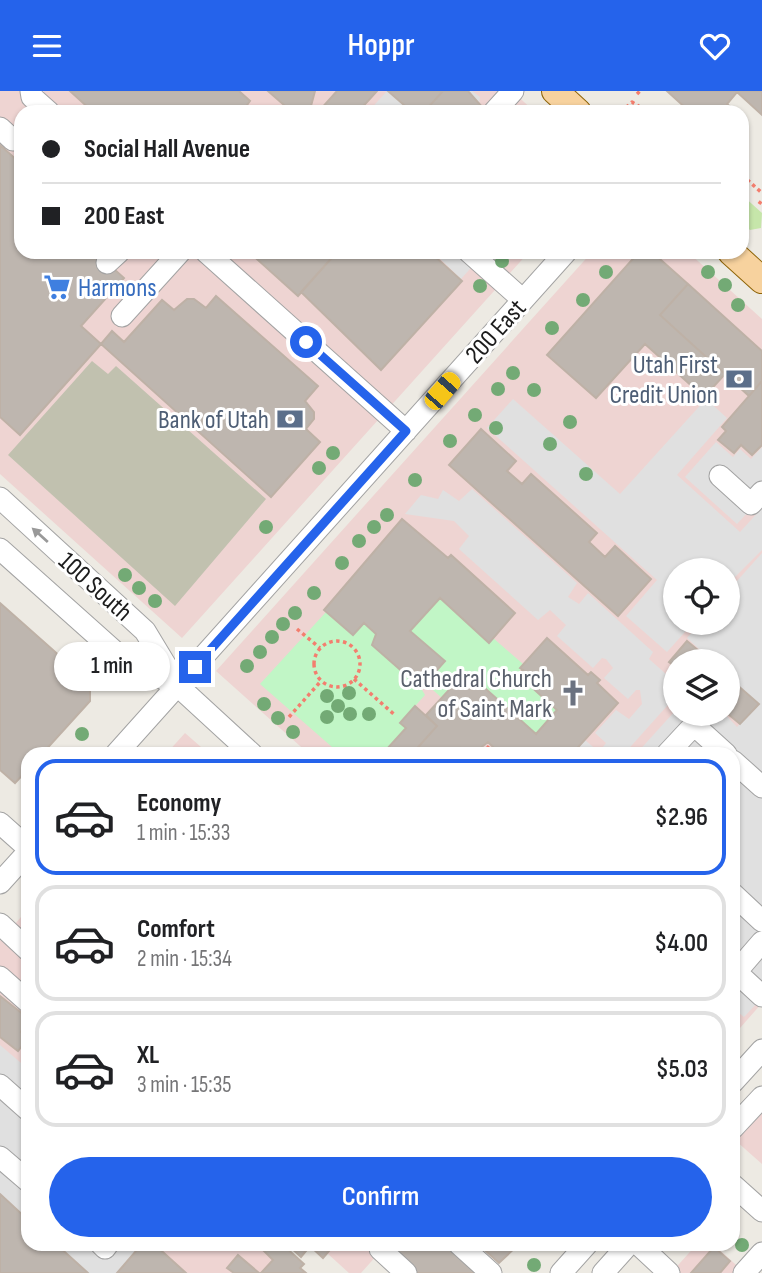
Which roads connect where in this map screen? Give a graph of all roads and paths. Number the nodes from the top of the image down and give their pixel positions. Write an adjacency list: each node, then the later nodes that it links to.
1 (513, 91): 3 (street)
2 (555, 91): 4 (main road)
3 (500, 105)
4 (570, 105)
5 (174, 259): 12 (street)
6 (214, 259): 13 (street)
7 (477, 259): 11 (street)
8 (554, 259): 11 (street, 200 East)
9 (742, 259): 10 (main road)
10 (759, 270)
11 (523, 300): 13 (street, 200 East)
12 (122, 316)
13 (406, 431): 22 (street, 200 East)
14 (720, 476): 15 (street)
15 (762, 492)
16 (0, 498): 22 (street, 100 South, one-way to 16)
17 (0, 549): 22 (street, 100 South)
18 (297, 629): 19 (path)
19 (320, 649): 20 (path); 21 (path)
20 (354, 680): 21 (path); 23 (path)
21 (321, 681): 24 (path)
22 (178, 686): 26 (street, 200 East); 27 (street, 100 South)
23 (396, 716)
24 (289, 717)
25 (491, 744): 28 (path)
26 (122, 747)
27 (244, 747)
28 (488, 747)
29 (674, 747): 30 (street)
30 (718, 747)
31 (740, 767): 32 (street)
32 (762, 787)
33 (0, 823): 34 (street)
34 (21, 843)
35 (21, 858): 36 (street)
36 (0, 883)
37 (740, 901): 38 (street)
38 (762, 921)
39 (0, 924): 41 (street)
40 (762, 942): 42 (street)
41 (21, 944)
42 (740, 965)
43 (740, 976): 46 (street)
44 (0, 977): 45 (street)
45 (21, 996)
46 (762, 996)
47 (762, 1050): 48 (street)
48 (740, 1074)
49 (0, 1085): 51 (street)
50 (762, 1097): 52 (street)
51 (21, 1104)
52 (740, 1121)
53 (0, 1157): 54 (street)
54 (21, 1175)
55 (740, 1191): 56 (street)
56 (762, 1211)
57 (382, 1251): 63 (street)
58 (467, 1251): 64 (street)
59 (581, 1251): 65 (street)
60 (623, 1251): 66 (street)
61 (645, 1251): 67 (street)
62 (762, 1253): 68 (street)
63 (406, 1273)
64 (491, 1273)
65 (561, 1273)
66 (603, 1273)
67 (669, 1273)
68 (744, 1273)

